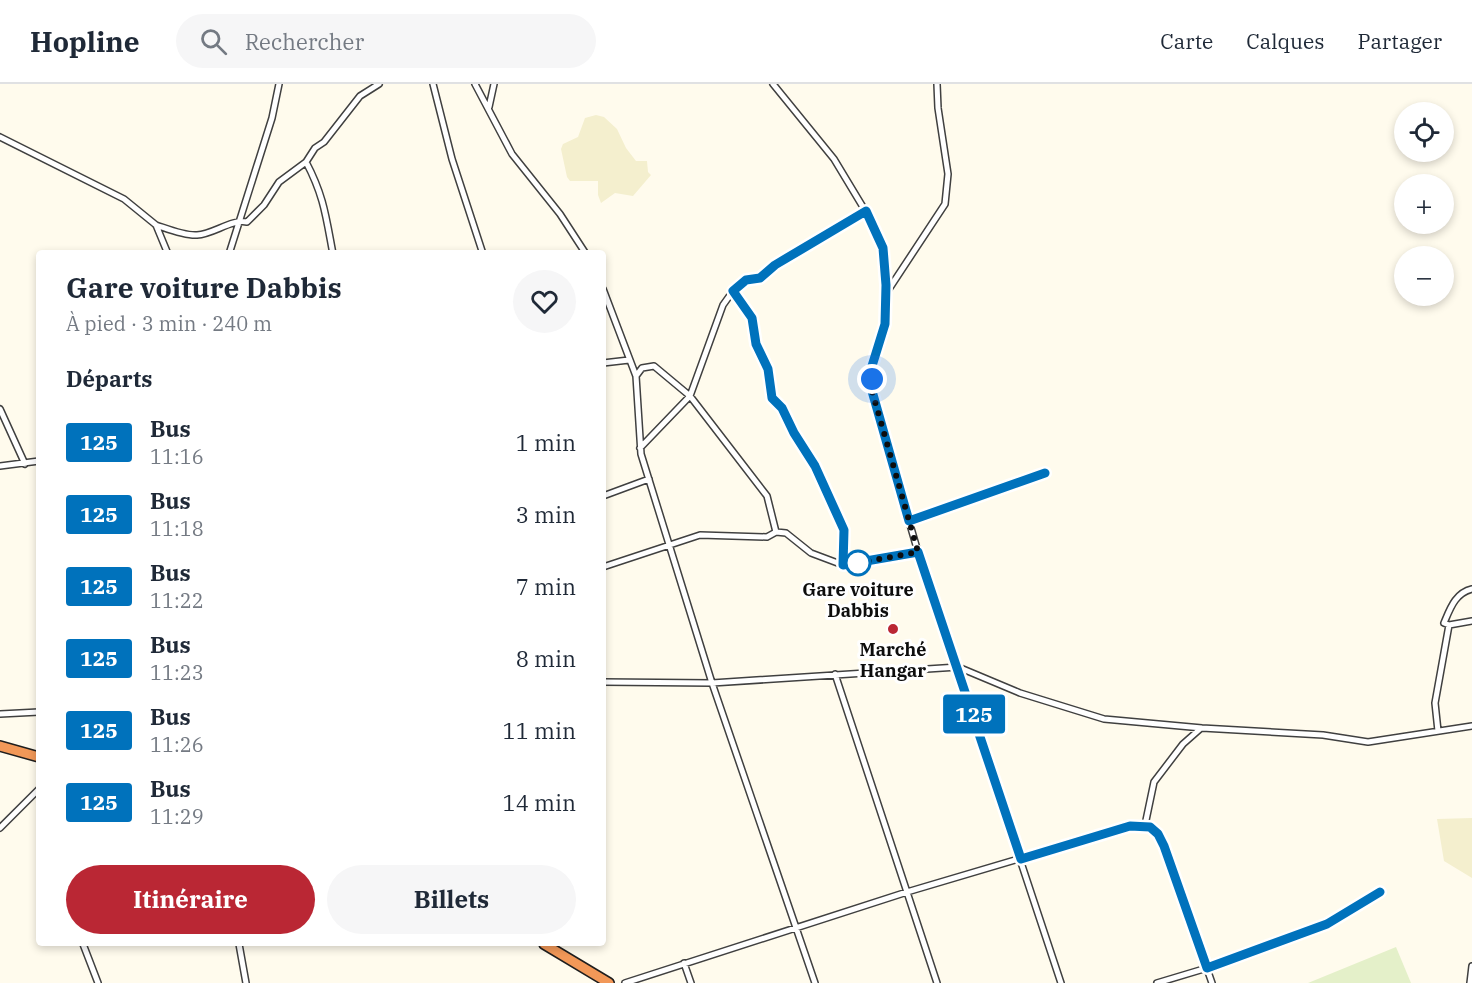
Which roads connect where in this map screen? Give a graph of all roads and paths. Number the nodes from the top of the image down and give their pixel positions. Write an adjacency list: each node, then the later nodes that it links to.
1 (279, 84): 12 (street)
2 (379, 84): 10 (street)
3 (433, 84): 17 (street)
4 (475, 84): 8 (street)
5 (494, 84): 8 (street)
6 (773, 84): 11 (street)
7 (937, 84): 20 (street)
8 (489, 107): 18 (street)
9 (0, 136): 13 (street)
10 (306, 162): 12 (street); 16 (street)
11 (866, 211): 19 (street); 20 (street)
12 (240, 221): 13 (street); 15 (street)
13 (156, 225): 14 (street)
14 (166, 250)
15 (230, 250)
16 (332, 250)
17 (482, 250)
18 (583, 250)
19 (733, 291): 25 (street); 38 (street)
20 (886, 293): 34 (street)
21 (606, 297): 22 (street)
22 (629, 360): 23 (street); 24 (street)
23 (606, 363)
24 (636, 376): 25 (street); 27 (street)
25 (690, 396): 27 (street); 35 (street)
26 (0, 409): 29 (street)
27 (640, 448): 32 (street)
28 (36, 462): 29 (street)
29 (26, 464): 30 (street)
30 (0, 466)
31 (1045, 473): 34 (street)
32 (649, 479): 33 (street); 36 (street)
33 (606, 495)
34 (909, 521): 37 (street)
35 (776, 532): 36 (street); 38 (street)
36 (670, 544): 39 (street); 46 (street)
37 (918, 552): 38 (street); 43 (street)
38 (843, 565)
39 (606, 566)
40 (1472, 589): 42 (street)
41 (1472, 621): 42 (street)
42 (1449, 625): 51 (street)
43 (958, 667): 44 (street); 50 (street); 57 (street)
44 (835, 674): 46 (street); 58 (street)
45 (606, 682): 46 (street)
46 (712, 683): 60 (street)
47 (36, 712): 48 (street)
48 (0, 714)
49 (1472, 726): 51 (street)
50 (1202, 728): 51 (street); 55 (street)
51 (1438, 731)
52 (0, 746): 53 (highway)
53 (36, 756)
54 (36, 792): 56 (street)
55 (1145, 825): 57 (street); 66 (street)
56 (0, 828)
57 (1021, 859): 58 (street); 74 (street)
58 (907, 892): 60 (street); 73 (street)
59 (1380, 892): 66 (street)
60 (798, 928): 64 (street); 72 (street)
61 (84, 946): 67 (street)
62 (239, 946): 68 (street)
63 (547, 946): 69 (highway)
64 (684, 963): 70 (street); 71 (street)
65 (1472, 966): 77 (street)
66 (1207, 968): 75 (street); 76 (street)
67 (98, 983)
68 (246, 983)
69 (609, 983)
70 (625, 983)
71 (691, 983)
72 (815, 983)
73 (938, 983)
74 (1061, 983)
75 (1156, 983)
76 (1212, 983)
77 (1470, 983)

